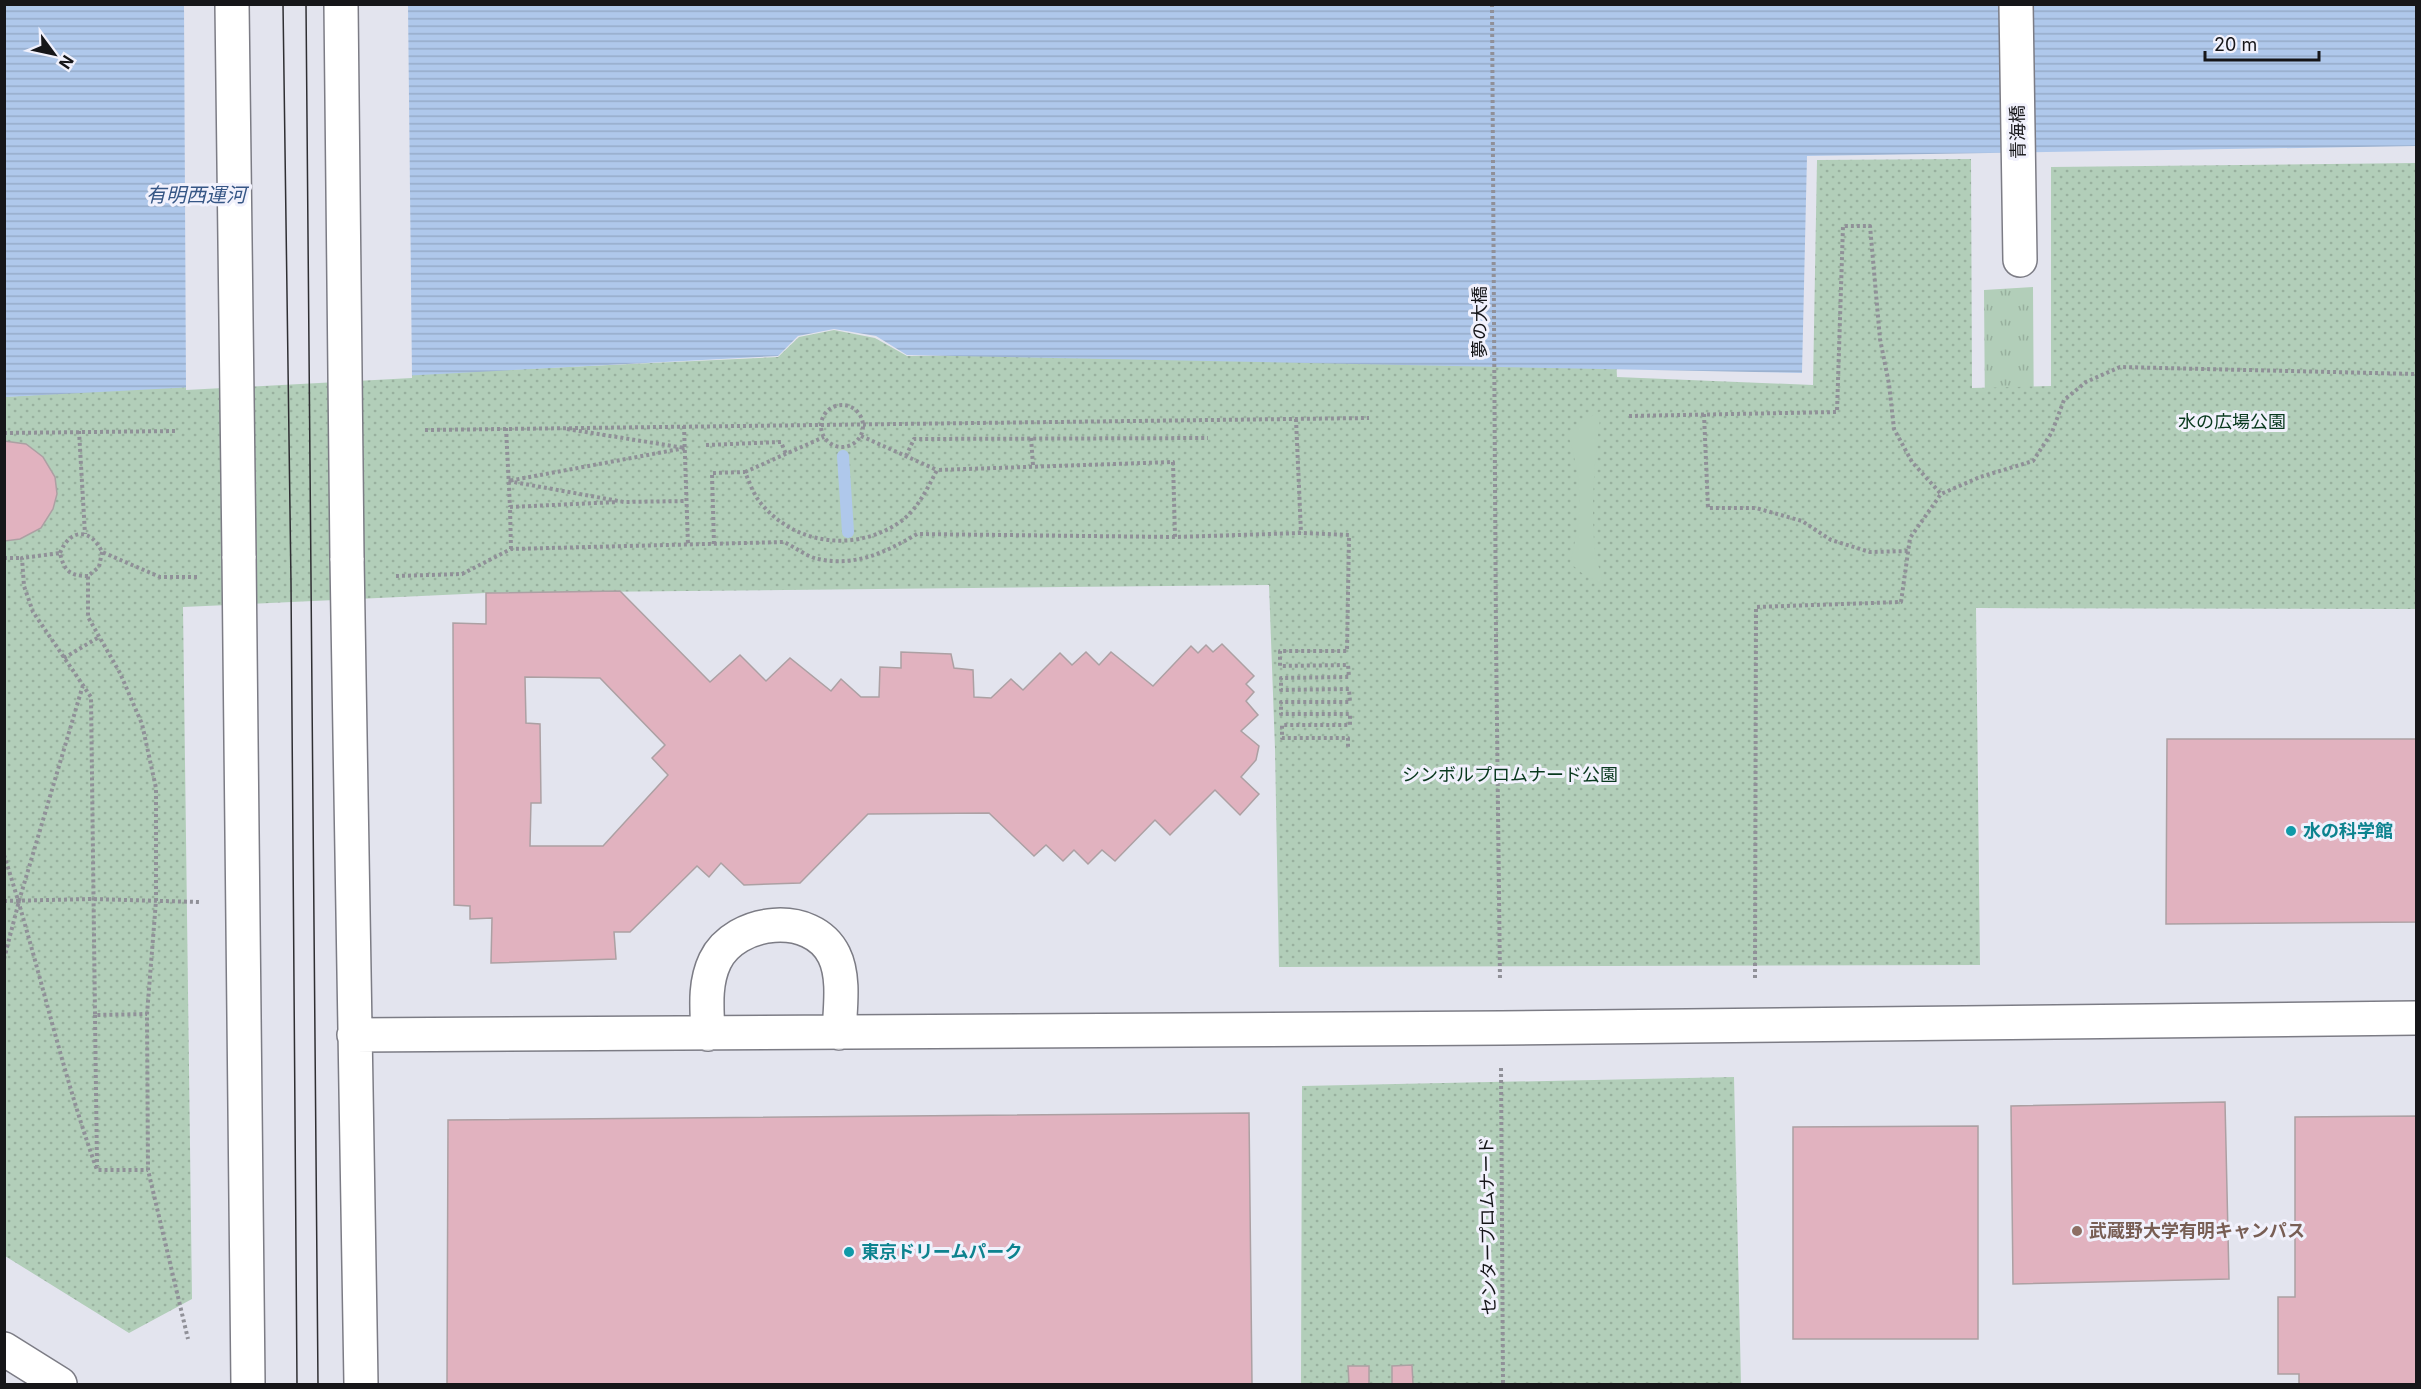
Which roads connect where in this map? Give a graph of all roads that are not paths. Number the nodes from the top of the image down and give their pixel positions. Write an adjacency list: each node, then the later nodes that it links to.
1 (232, 4): 11 (street, bridge)
2 (341, 4): 8 (street, bridge)
3 (2016, 4): 4 (street, 青海橋)
4 (2020, 261)
5 (2416, 1018): 6 (street)
6 (839, 1033): 7 (street); 7 (street)
7 (708, 1034): 8 (street)
8 (354, 1035): 12 (street)
9 (4, 1349): 10 (street)
10 (60, 1384)
11 (248, 1384)
12 (360, 1384)

